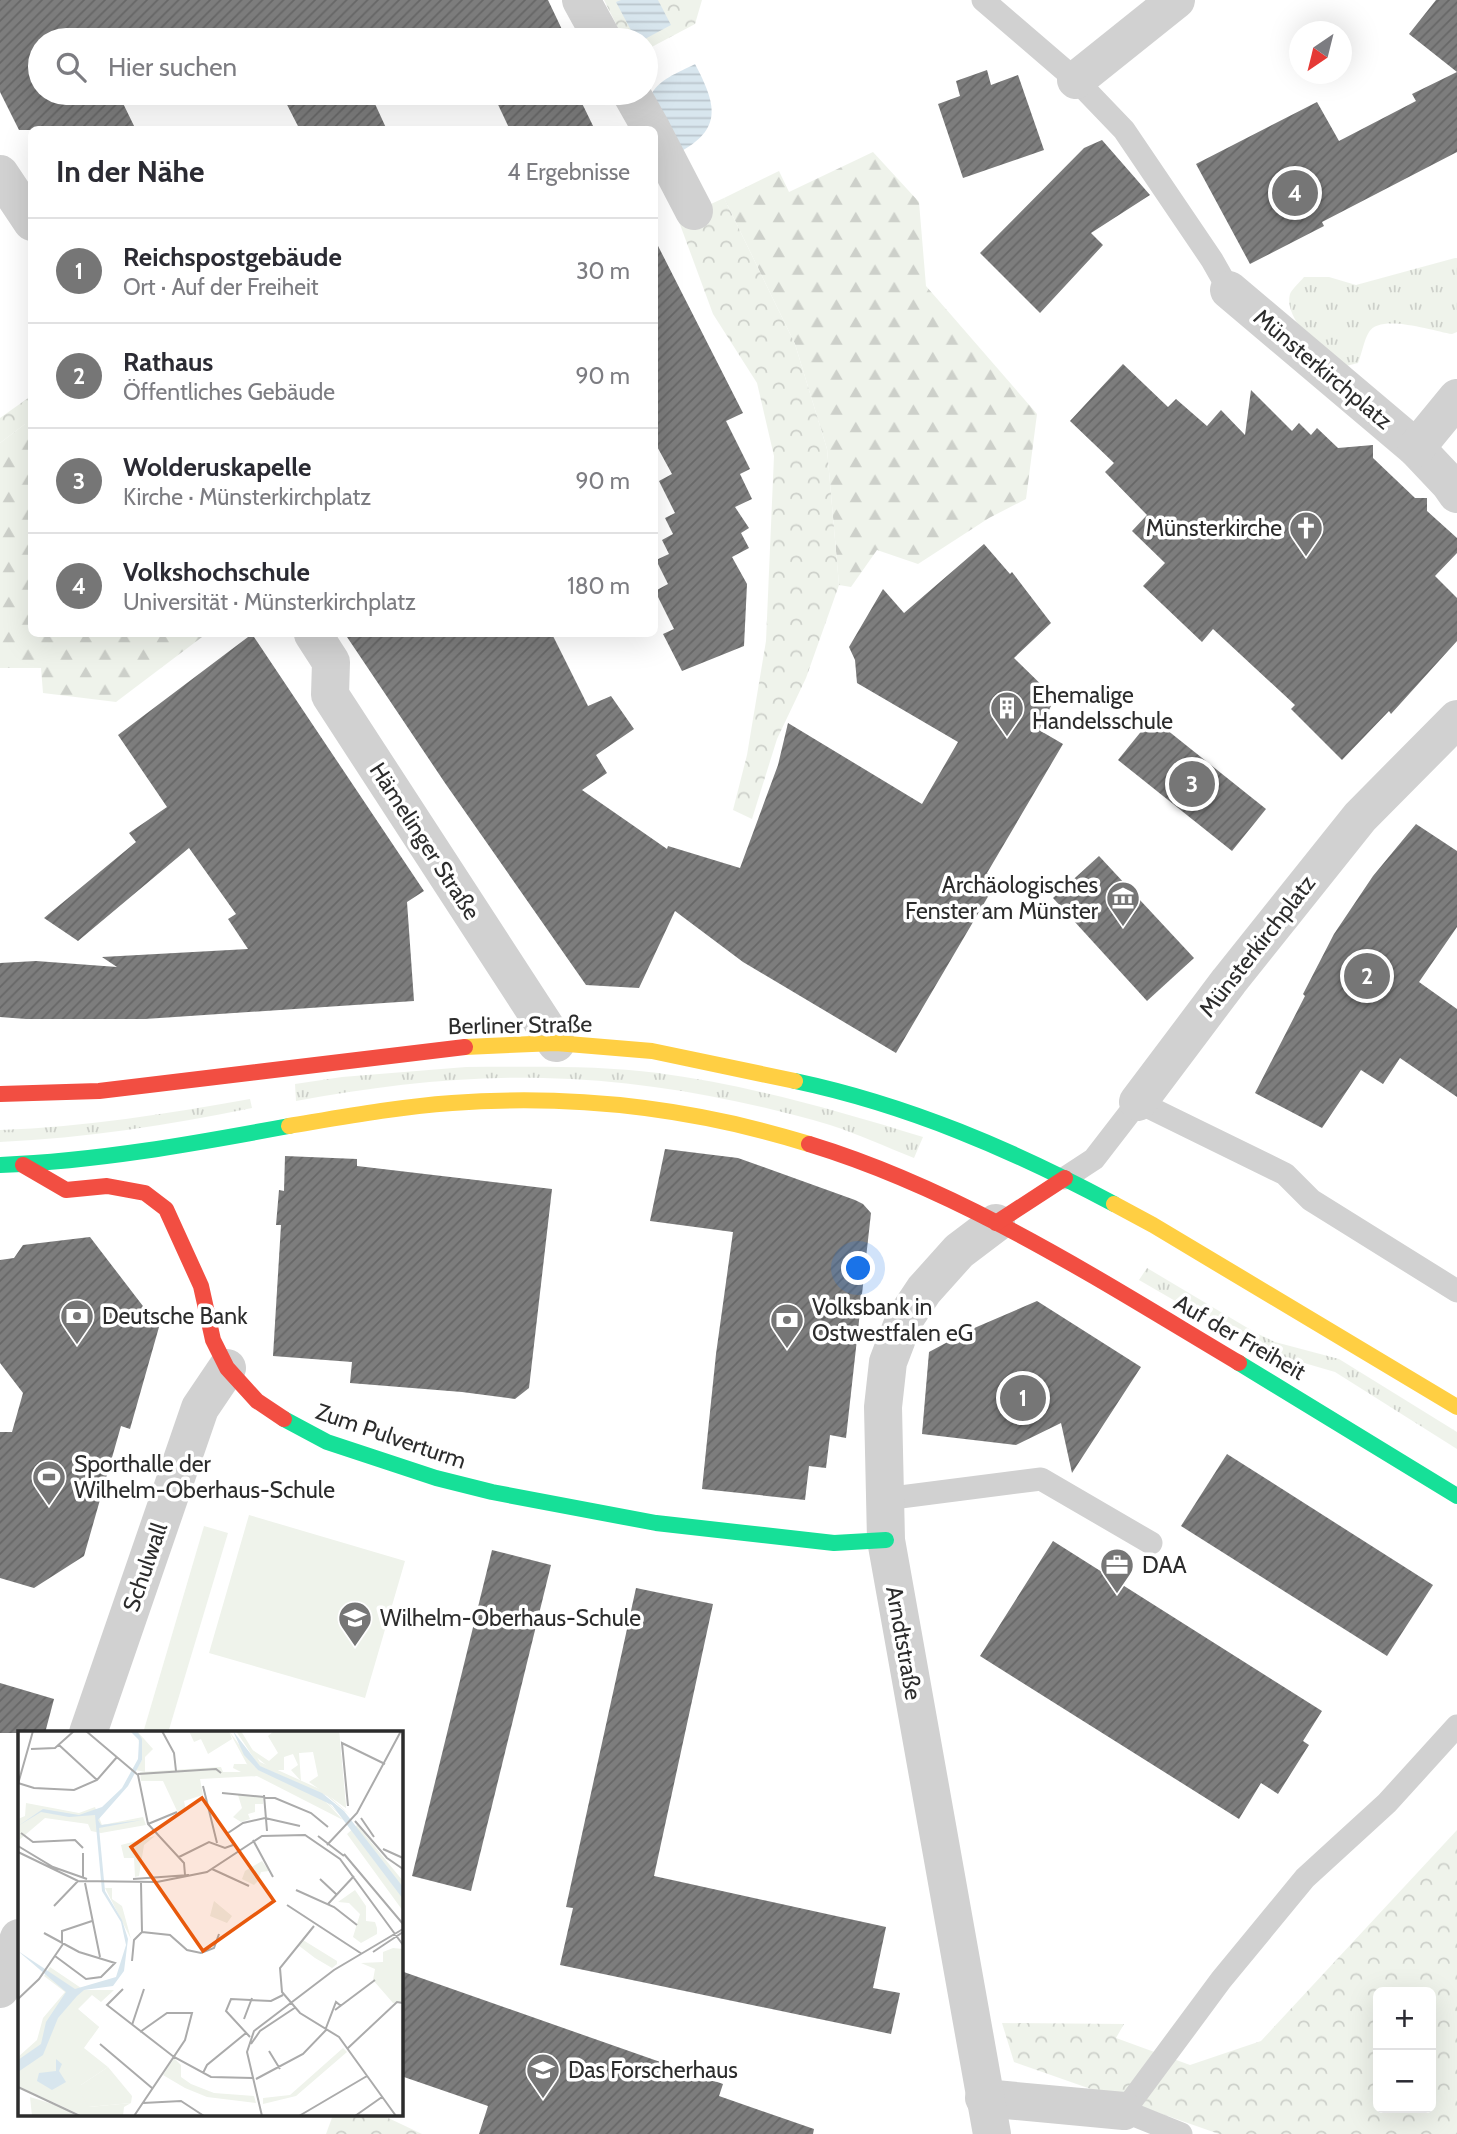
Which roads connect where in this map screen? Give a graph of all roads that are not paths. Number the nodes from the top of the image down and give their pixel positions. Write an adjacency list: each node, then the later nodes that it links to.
1 (581, 0): 4 (street)
2 (983, 0): 5 (lane)
3 (1176, 0): 5 (street)
4 (596, 28)
5 (1076, 80): 12 (lane)
6 (638, 105): 7 (street)
7 (650, 126)
8 (658, 142): 10 (street)
9 (0, 174): 11 (street)
10 (694, 212)
11 (28, 216)
12 (1229, 290): 14 (street, Münsterkirchplatz)
13 (1457, 398): 14 (street)
14 (1416, 448): 15 (street, Münsterkirchplatz)
15 (1457, 495)
16 (315, 637): 18 (street, Hämelinger Straße)
17 (1457, 719): 20 (street, Münsterkirchplatz)
18 (556, 1043): 19 (main road, Berliner Straße); 23 (main road, Berliner Straße)
19 (0, 1094)
20 (1139, 1102): 23 (lane, Münsterkirchplatz); 25 (lane)
21 (0, 1165): 22 (main road)
22 (23, 1165): 24 (main road); 26 (main road, Zum Pulverturm)
23 (1065, 1178): 24 (main road); 27 (main road)
24 (996, 1223): 28 (main road, Auf der Freiheit); 29 (street, Arndtstraße)
25 (1457, 1291)
26 (227, 1368): 30 (main road, Zum Pulverturm); 33 (street, Schulwall)
27 (1457, 1407)
28 (1457, 1496)
29 (885, 1499): 30 (street, Arndtstraße); 31 (lane)
30 (886, 1540): 37 (street, Arndtstraße)
31 (1151, 1543)
32 (1457, 1726): 36 (lane)
33 (90, 1731)
34 (18, 1941): 35 (street)
35 (0, 1989)
36 (1125, 2111): 37 (street, Arndtstraße); 38 (lane)
37 (988, 2116)
38 (1181, 2134)

